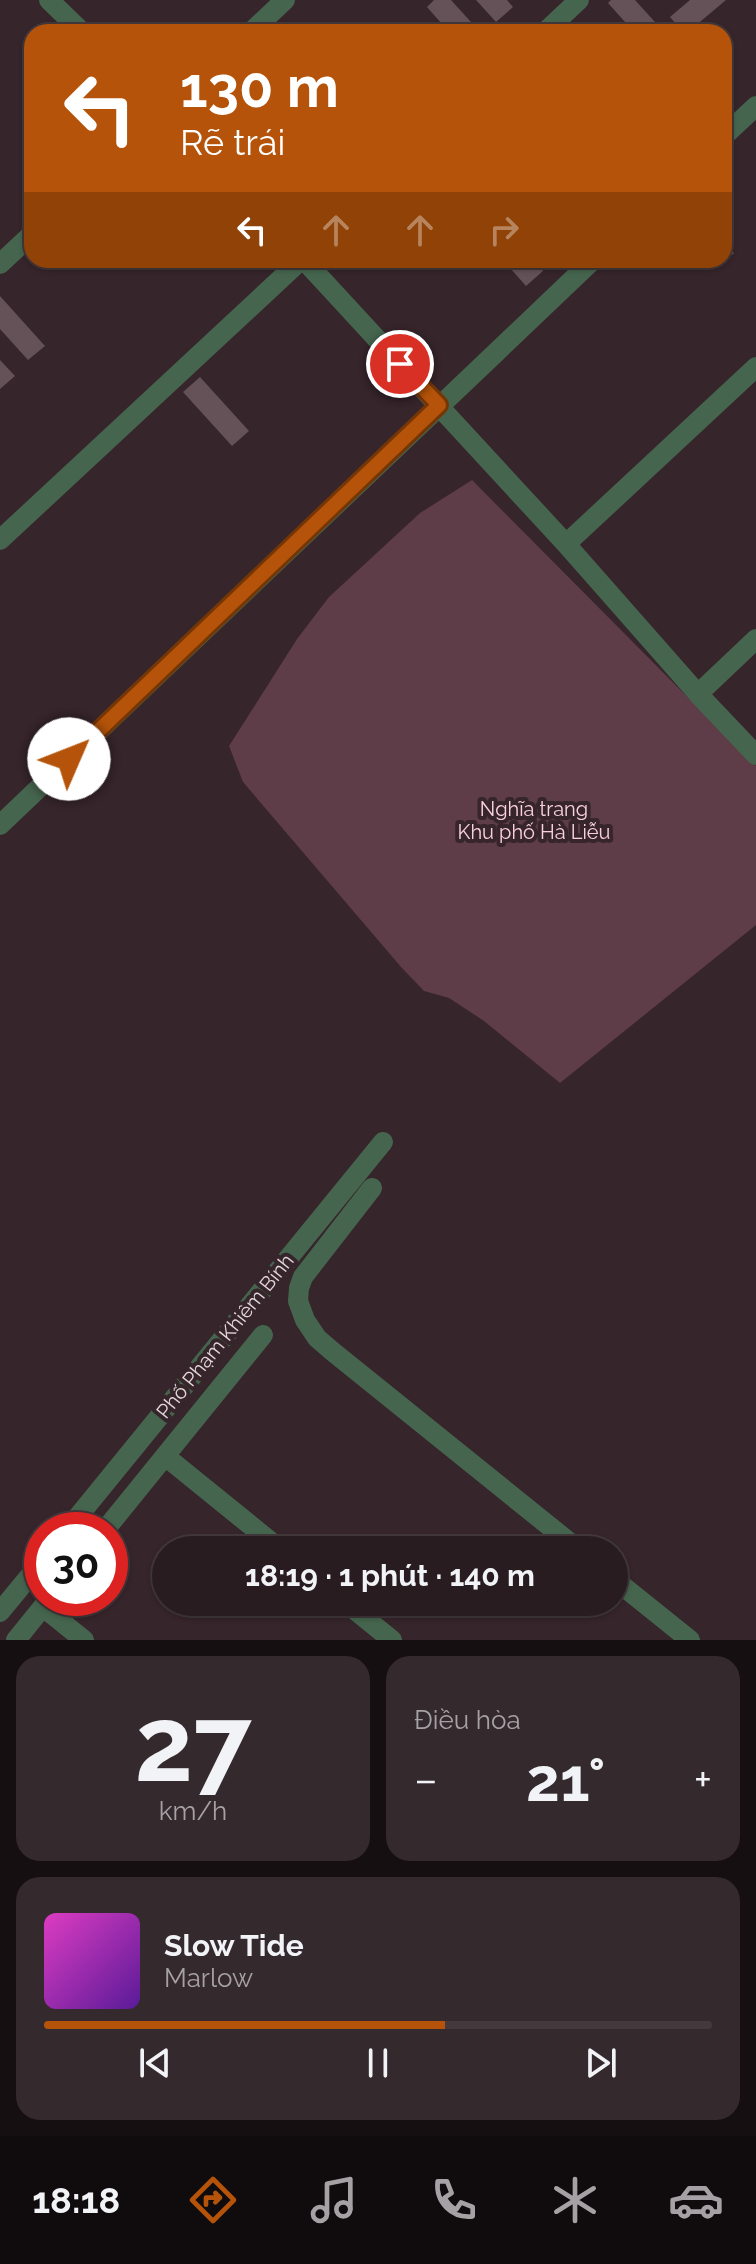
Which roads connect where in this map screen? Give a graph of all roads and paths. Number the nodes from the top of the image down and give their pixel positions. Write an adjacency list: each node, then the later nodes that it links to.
1 (49, 0): 4 (street)
2 (285, 0): 5 (street)
3 (579, 0): 6 (street)
4 (74, 24)
5 (260, 24)
6 (554, 24)
7 (756, 106): 8 (street)
8 (732, 128)
9 (24, 242): 10 (street)
10 (0, 264)
11 (293, 268): 16 (street)
12 (310, 268): 15 (street)
13 (585, 268): 15 (street)
14 (756, 367): 17 (street)
15 (439, 405): 17 (street); 21 (street)
16 (0, 540)
17 (566, 544): 19 (street)
18 (756, 639): 19 (street)
19 (698, 694): 20 (street)
20 (756, 755)
21 (0, 825)
22 (383, 1142): 26 (street, Phố Phạm Khiêm Bính)
23 (372, 1188): 29 (street)
24 (263, 1335): 25 (street, Phố Phạm Khiêm Bính)
25 (165, 1456): 27 (street, Phố Phạm Khiêm Bính); 28 (street)
26 (82, 1512)
27 (120, 1512)
28 (264, 1536)
29 (562, 1536)
30 (24, 1583): 32 (street)
31 (628, 1590): 39 (street)
32 (0, 1612)
33 (35, 1616): 36 (street)
34 (60, 1616): 37 (street)
35 (362, 1616): 38 (street)
36 (16, 1640)
37 (84, 1640)
38 (392, 1640)
39 (690, 1640)

